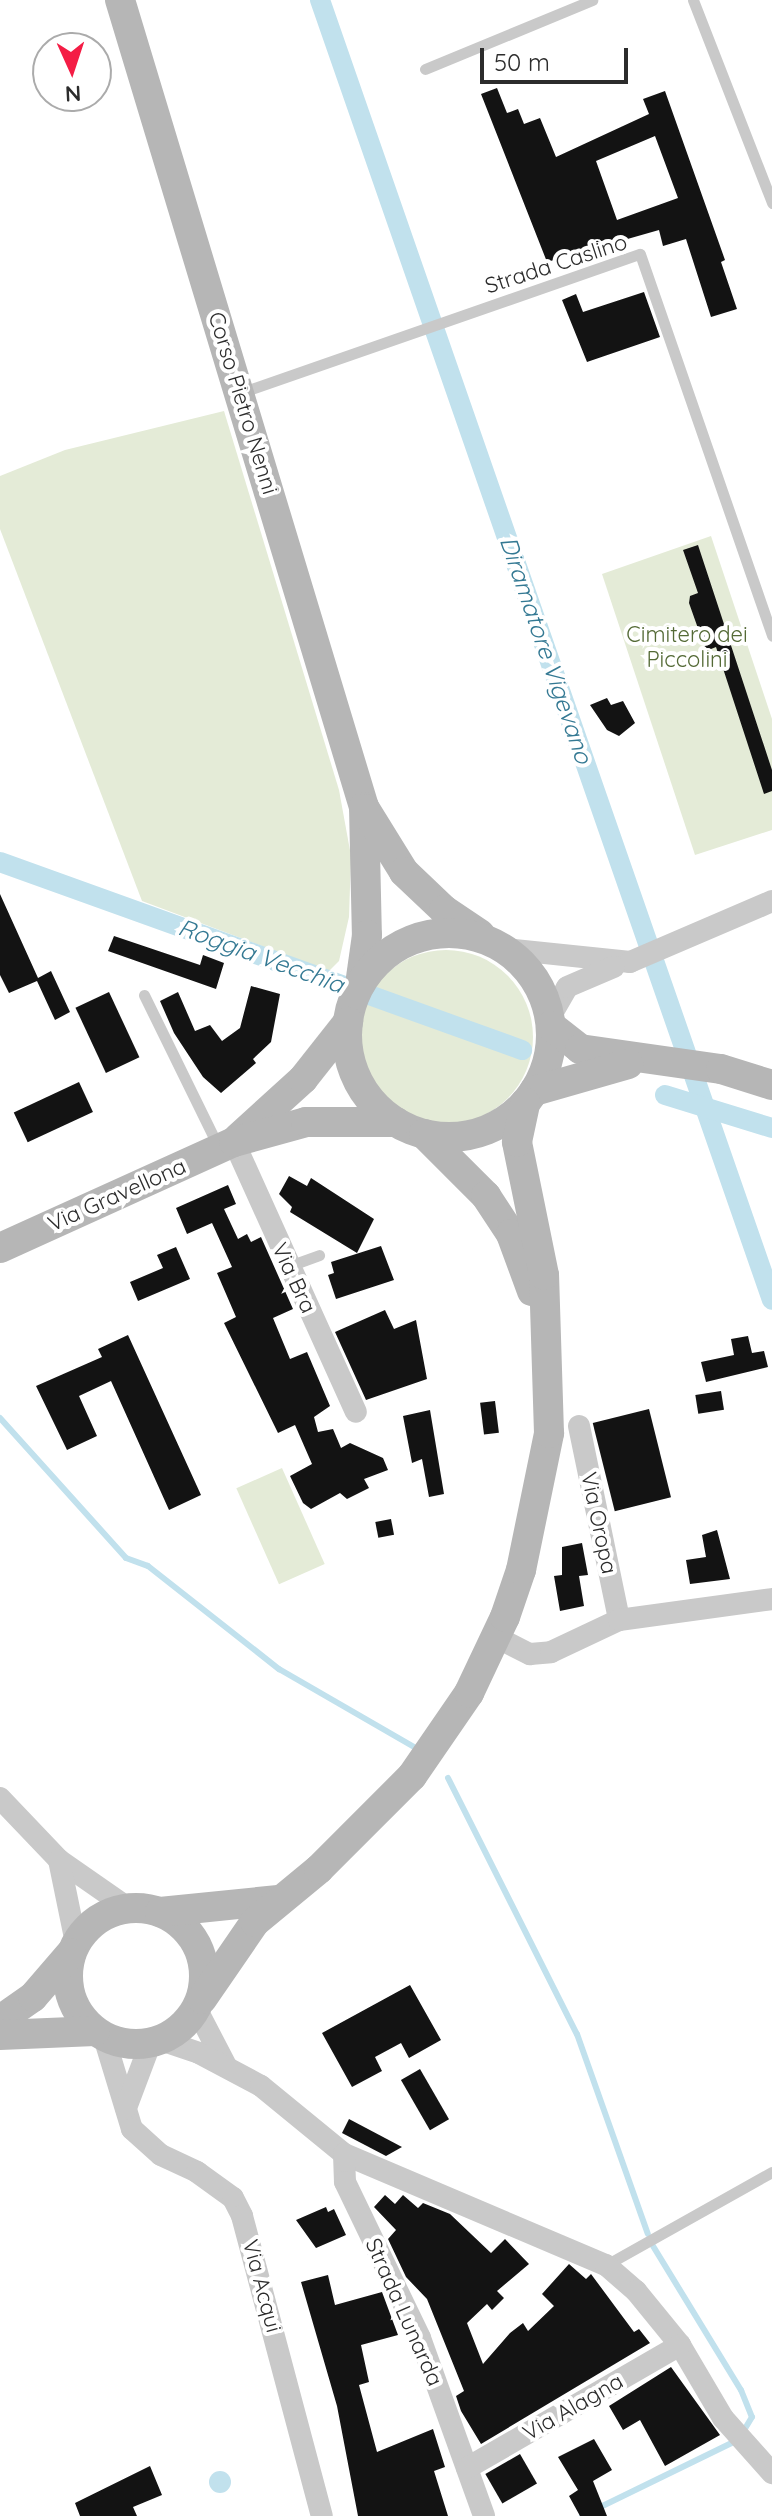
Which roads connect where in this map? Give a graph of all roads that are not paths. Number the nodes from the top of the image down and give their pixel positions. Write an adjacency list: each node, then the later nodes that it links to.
1 (120, 0): 6 (main road, Corso Pietro Nenni)
2 (592, 0): 4 (lane)
3 (693, 0): 5 (lane)
4 (425, 69)
5 (772, 203)
6 (240, 393): 7 (lane, Strada Caslino); 8 (main road, Corso Pietro Nenni)
7 (772, 636)
8 (364, 807): 10 (main road, Corso Pietro Nenni); 13 (main road, Corso Pietro Nenni)
9 (772, 901): 11 (street)
10 (498, 946): 11 (street); 13 (main road); 14 (main road)
11 (631, 961): 14 (street)
12 (144, 995): 20 (lane)
13 (354, 999): 18 (main road); 20 (main road, Via Gravellona)
14 (550, 1022): 15 (main road); 17 (main road)
15 (650, 1060): 16 (main road); 17 (main road)
16 (772, 1085)
17 (530, 1097): 19 (main road); 24 (main road)
18 (396, 1122): 19 (main road); 20 (main road, Via Gravellona)
19 (424, 1134): 24 (main road)
20 (227, 1146): 21 (main road, Via Gravellona); 23 (street, Via Bra)
21 (0, 1248)
22 (319, 1255): 23 (lane)
23 (288, 1267): 25 (street, Via Bra)
24 (545, 1323): 29 (main road)
25 (356, 1412)
26 (579, 1426): 28 (street, Via Oropa)
27 (772, 1599): 28 (street)
28 (619, 1620): 29 (street)
29 (496, 1637): 32 (main road)
30 (0, 1798): 31 (street)
31 (59, 1860): 33 (street); 35 (street)
32 (278, 1900): 34 (main road); 36 (main road)
33 (128, 1908): 34 (main road); 35 (main road)
34 (160, 1912): 36 (main road)
35 (74, 1948): 37 (main road); 38 (main road)
36 (199, 2004): 40 (main road); 41 (street)
37 (0, 2020)
38 (100, 2034): 39 (main road); 40 (main road); 42 (street, Via Acqui)
39 (0, 2035)
40 (156, 2042): 41 (street); 42 (street)
41 (232, 2073): 43 (street)
42 (125, 2109): 49 (street, Via Acqui)
43 (344, 2154): 45 (street); 47 (street, Strada Lunarda)
44 (772, 2172): 45 (lane)
45 (606, 2265): 46 (street)
46 (680, 2345): 47 (street, Via Alagna); 48 (street)
47 (467, 2468): 50 (street, Strada Lunarda)
48 (772, 2473)
49 (322, 2516)
50 (484, 2516)

